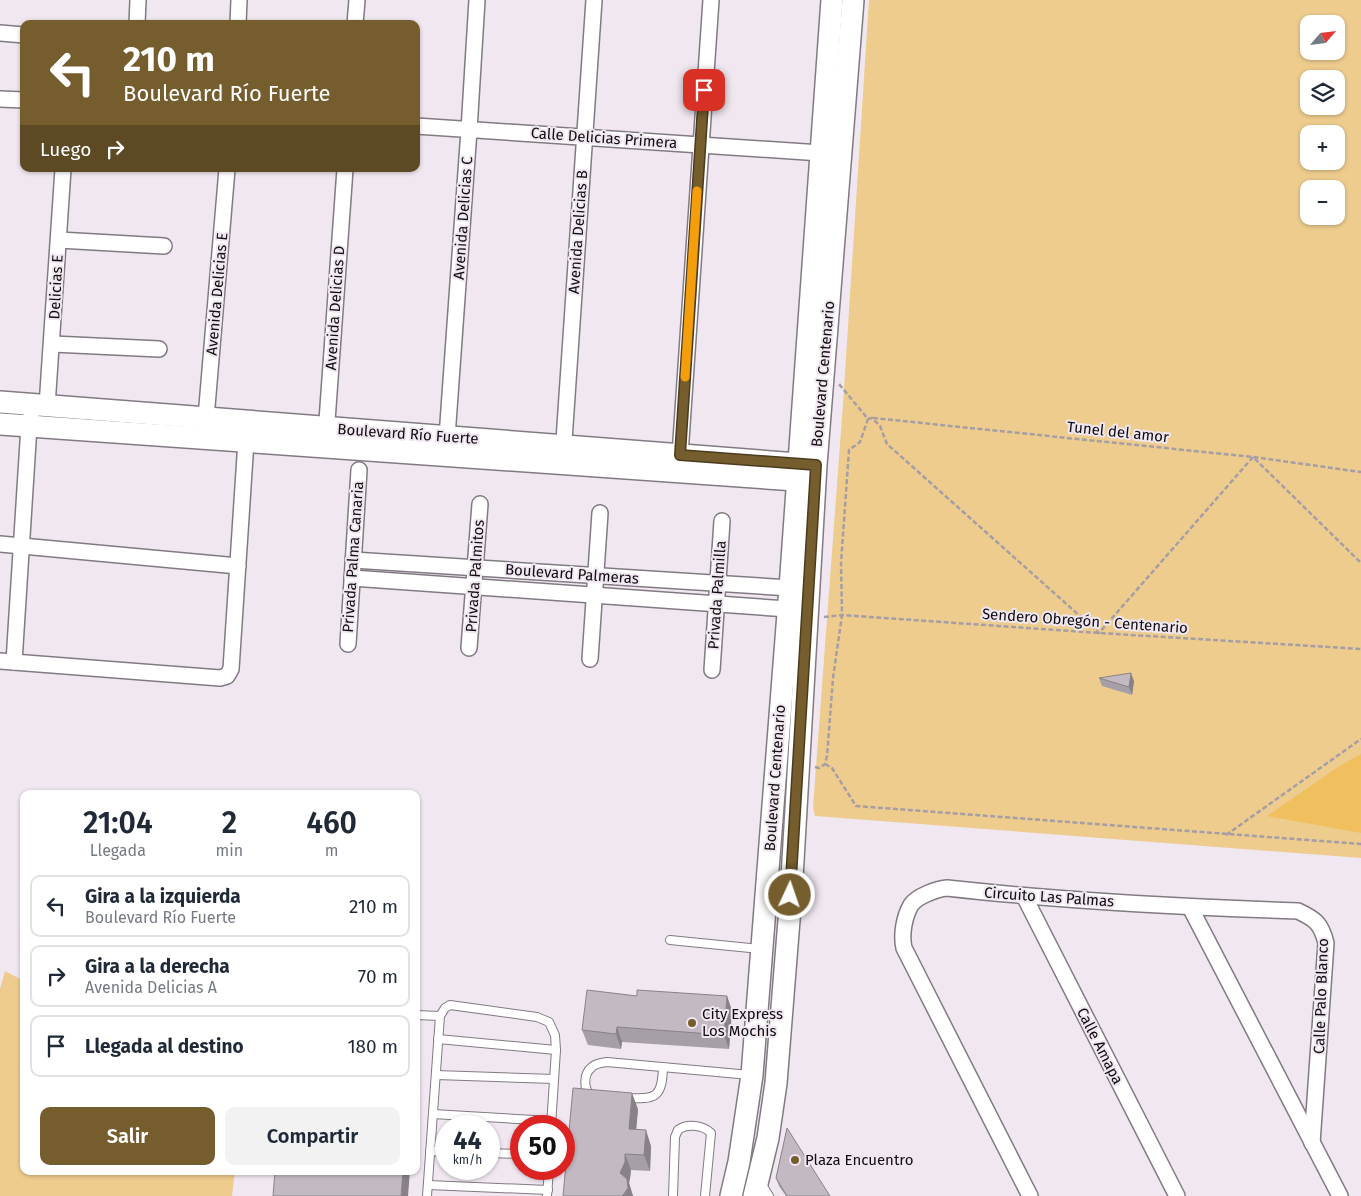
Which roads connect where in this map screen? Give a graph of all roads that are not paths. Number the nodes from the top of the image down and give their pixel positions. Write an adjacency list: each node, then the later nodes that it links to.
1 (138, 0): 9 (street)
2 (239, 0): 10 (street)
3 (357, 0): 11 (street)
4 (477, 0): 17 (street, Avenida Delicias C)
5 (594, 0): 18 (street, Avenida Delicias B)
6 (711, 0): 19 (street)
7 (832, 0): 20 (main road, Boulevard Centenario)
8 (853, 0): 39 (main road, Boulevard Centenario)
9 (137, 20)
10 (238, 20)
11 (355, 20)
12 (0, 34): 13 (street)
13 (20, 35)
14 (0, 99): 15 (street)
15 (20, 100)
16 (420, 126): 17 (street, Calle Delicias Primera)
17 (469, 130): 18 (street, Calle Delicias Primera); 34 (street, Avenida Delicias C)
18 (584, 137): 19 (street, Calle Delicias Primera); 36 (street, Avenida Delicias B)
19 (700, 145): 20 (street, Calle Delicias Primera); 37 (street)
20 (821, 152): 39 (main road, Boulevard Centenario)
21 (63, 172): 24 (street, Delicias E)
22 (227, 172): 30 (street, Avenida Delicias E)
23 (345, 172): 33 (street, Avenida Delicias D)
24 (59, 240): 25 (street); 26 (street, Delicias E)
25 (164, 246)
26 (52, 344): 27 (street); 29 (street, Delicias E)
27 (159, 349)
28 (0, 402): 29 (main road, Boulevard Río Fuerte)
29 (41, 405): 30 (main road, Boulevard Río Fuerte); 32 (street, Delicias E)
30 (206, 418): 33 (main road, Boulevard Río Fuerte)
31 (0, 424): 32 (main road, Boulevard Río Fuerte)
32 (29, 426): 35 (main road, Boulevard Río Fuerte); 44 (street, Delicias E)
33 (326, 437): 34 (main road, Boulevard Río Fuerte); 35 (main road, Boulevard Río Fuerte); 36 (main road, Boulevard Río Fuerte)
34 (447, 437): 36 (main road, Boulevard Río Fuerte)
35 (246, 441): 46 (street)
36 (563, 455): 37 (main road, Boulevard Río Fuerte); 39 (main road, Boulevard Río Fuerte)
37 (680, 455): 39 (main road, Boulevard Río Fuerte)
38 (359, 470): 45 (street, Privada Palma Canaria)
39 (807, 473): 54 (main road, Boulevard Centenario); 54 (main road, Boulevard Centenario)
40 (480, 504): 47 (street, Privada Palmitos)
41 (600, 513): 48 (street)
42 (722, 521): 50 (street, Privada Palmilla)
43 (0, 544): 44 (street)
44 (21, 546): 46 (street); 58 (street, Delicias E)
45 (353, 560): 47 (street, Boulevard Palmeras); 49 (street, Privada Palma Canaria)
46 (238, 566): 58 (street)
47 (475, 568): 48 (street, Boulevard Palmeras); 51 (street, Privada Palmitos)
48 (596, 575): 50 (street, Boulevard Palmeras); 52 (street)
49 (352, 578): 51 (street, Boulevard Palmeras); 55 (street, Privada Palma Canaria)
50 (717, 583): 53 (street, Privada Palmilla); 54 (street, Boulevard Palmeras)
51 (474, 587): 52 (street, Boulevard Palmeras); 56 (street, Privada Palmitos)
52 (594, 595): 53 (street, Boulevard Palmeras); 57 (street)
53 (716, 604): 54 (street, Boulevard Palmeras); 59 (street, Privada Palmilla)
54 (795, 604): 63 (main road, Boulevard Centenario); 64 (main road, Boulevard Centenario)
55 (348, 644)
56 (470, 648)
57 (590, 659)
58 (7, 661)
59 (712, 670)
60 (1024, 896): 61 (street, Circuito Las Palmas); 90 (street, Circuito Las Palmas); 91 (street, Calle Amapa)
61 (1190, 907): 78 (street); 78 (street, Calle Palo Blanco)
62 (670, 940): 63 (lane)
63 (763, 945): 64 (main road); 71 (main road, Boulevard Centenario)
64 (786, 948): 83 (main road, Boulevard Centenario)
65 (420, 1015): 66 (lane)
66 (440, 1016): 67 (lane); 68 (lane)
67 (438, 1039): 68 (lane); 70 (lane)
68 (556, 1050): 72 (lane)
69 (663, 1068): 71 (lane); 73 (lane); 74 (lane)
70 (436, 1075): 72 (lane); 75 (lane)
71 (752, 1075): 88 (main road, Boulevard Centenario)
72 (554, 1079): 76 (lane)
73 (604, 1097)
74 (621, 1098)
75 (433, 1114): 77 (lane); 79 (lane)
76 (552, 1115)
77 (510, 1121)
78 (1312, 1143): 92 (street)
79 (430, 1151): 80 (lane); 82 (lane)
80 (435, 1151)
81 (549, 1180): 84 (lane)
82 (428, 1185): 84 (lane); 85 (lane)
83 (756, 1187): 89 (lane)
84 (548, 1193)
85 (427, 1196)
86 (673, 1196): 87 (lane)
87 (705, 1196)
88 (731, 1196)
89 (769, 1196)
90 (1030, 1196)
91 (1176, 1196)
92 (1340, 1196)

